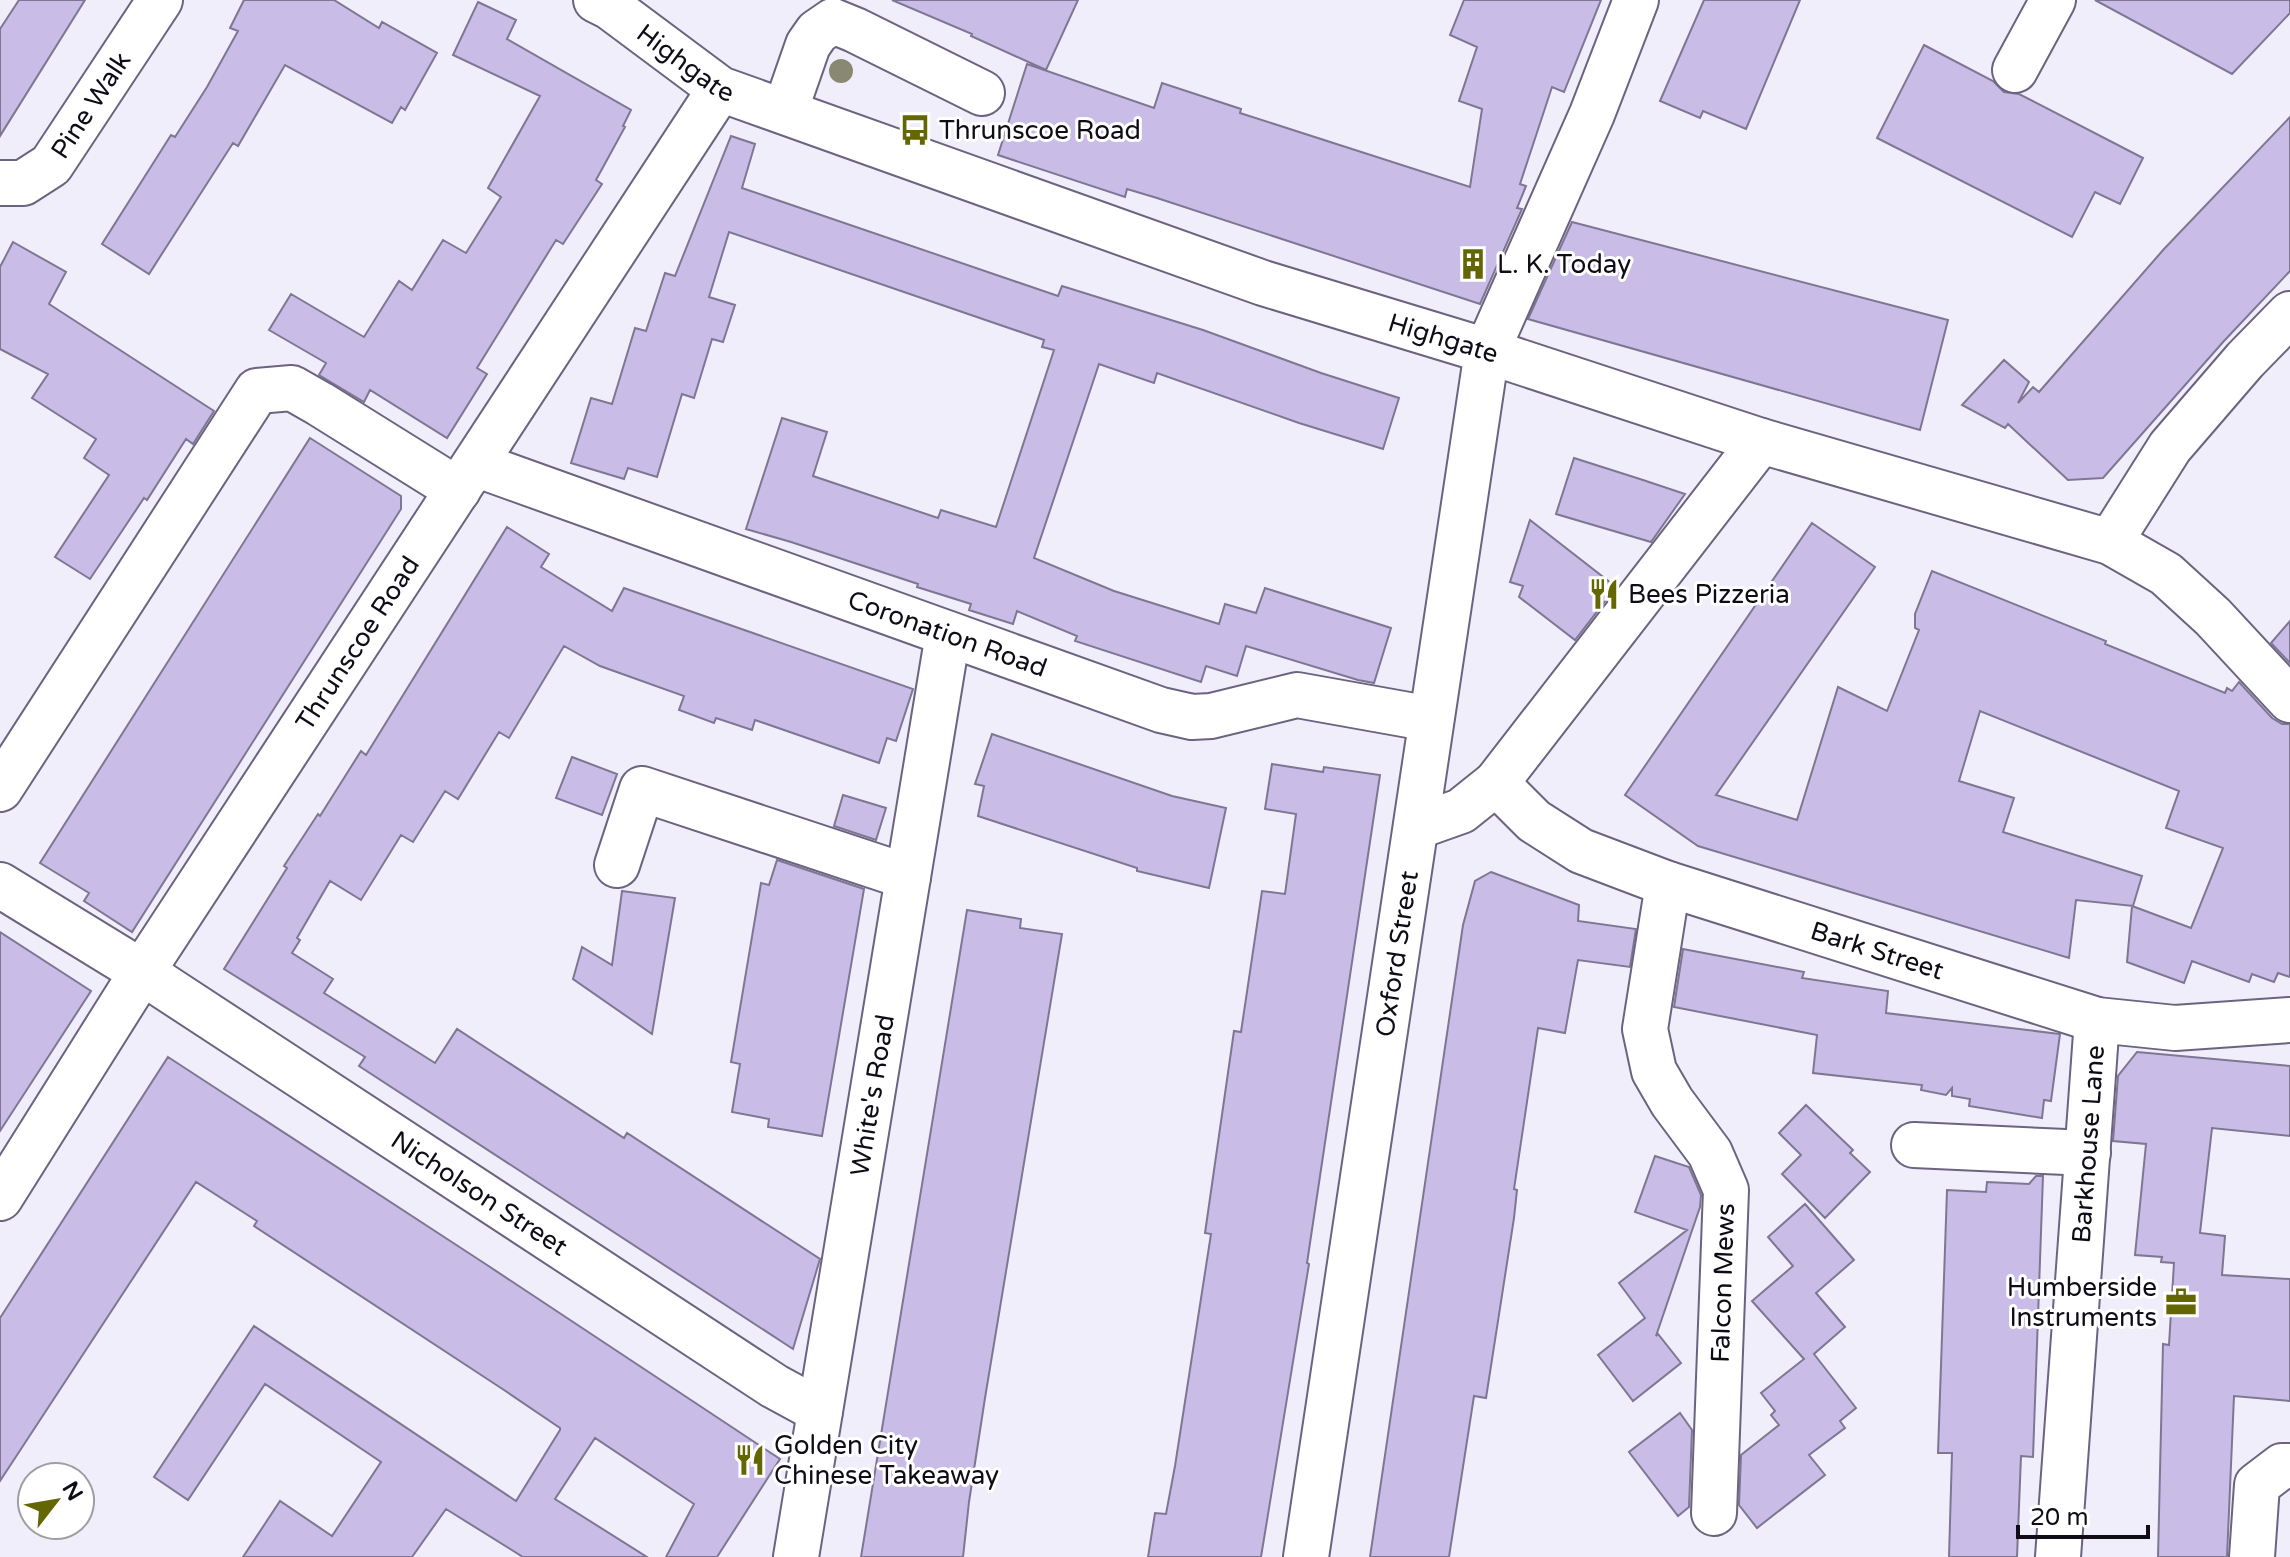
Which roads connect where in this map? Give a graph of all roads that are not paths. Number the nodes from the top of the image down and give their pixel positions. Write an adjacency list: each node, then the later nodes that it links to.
1 (160, 0): 9 (street, Pine Walk)
2 (596, 0): 6 (street, Highgate)
3 (1636, 0): 11 (street, Oxford Street)
4 (2053, 0): 5 (street)
5 (2015, 70)
6 (720, 89): 8 (street, Highgate); 13 (street, Thrunscoe Road)
7 (982, 93): 8 (street)
8 (785, 111): 11 (street, Highgate)
9 (0, 183)
10 (2290, 314): 14 (street)
11 (1487, 351): 12 (street, Highgate); 17 (street, Oxford Street)
12 (1761, 441): 14 (street, Highgate); 18 (street)
13 (466, 477): 15 (street, Coronation Road); 19 (street, Coronation Road); 25 (street, Thrunscoe Road)
14 (2110, 542): 16 (street, Highgate)
15 (948, 634): 17 (street, Coronation Road); 22 (street, White's Road)
16 (2290, 700)
17 (1431, 719): 20 (street, Oxford Street)
18 (1496, 783): 20 (street); 23 (street, Bark Street)
19 (0, 789)
20 (1416, 827): 35 (street, Oxford Street)
21 (617, 865): 22 (street)
22 (908, 877): 31 (street, White's Road)
23 (1668, 884): 26 (street, Bark Street); 33 (street, Falcon Mews)
24 (0, 885): 25 (street, Nicholson Street)
25 (142, 972): 30 (street, Thrunscoe Road); 31 (street, Nicholson Street)
26 (2097, 1020): 27 (street, Bark Street); 29 (street, Barkhouse Lane)
27 (2290, 1020)
28 (1914, 1145): 29 (street)
29 (2088, 1153): 36 (street, Barkhouse Lane)
30 (0, 1198)
31 (820, 1411): 34 (street, White's Road)
32 (2290, 1466): 37 (street)
33 (1714, 1513)
34 (796, 1557)
35 (1306, 1557)
36 (2058, 1557)
37 (2252, 1557)

